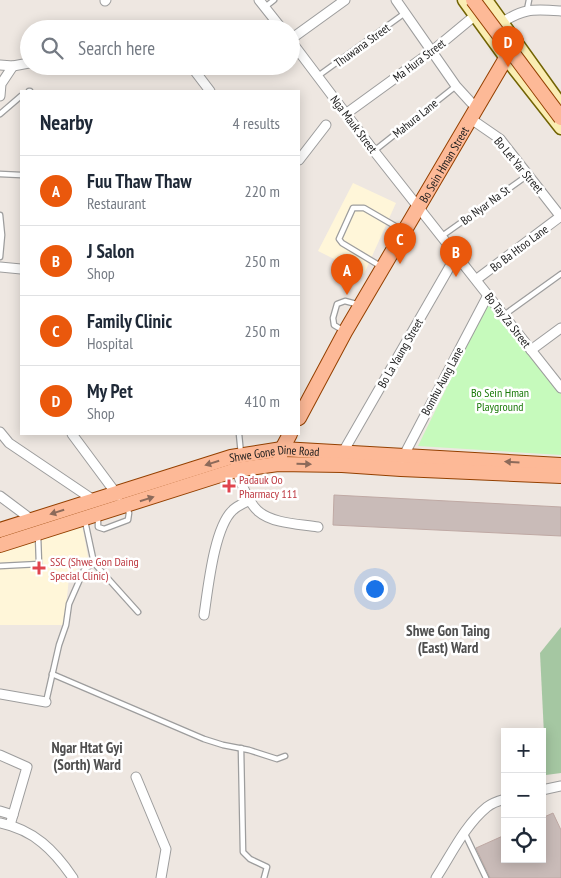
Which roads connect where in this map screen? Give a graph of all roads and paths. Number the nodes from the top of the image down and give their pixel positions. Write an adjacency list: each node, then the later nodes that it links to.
1 (274, 0): 7 (lane)
2 (345, 0): 16 (street)
3 (396, 0): 11 (street, Bo Let Yar Street)
4 (464, 0): 12 (main road)
5 (473, 0): 35 (main road, bridge)
6 (529, 0): 9 (lane)
7 (262, 4): 13 (street)
8 (491, 4): 12 (street, Ma Hura Street); 14 (main road)
9 (527, 10): 10 (street); 14 (street)
10 (561, 11)
11 (405, 13): 19 (street, Bo Let Yar Street); 25 (lane, Thuwana Street)
12 (476, 15): 15 (main road); 19 (street, Ma Hura Street)
13 (275, 20)
14 (503, 22): 15 (street); 17 (main road)
15 (488, 32): 20 (main road)
16 (300, 33)
17 (516, 41): 20 (main road, Bo Sein Hman Street); 31 (main road)
18 (300, 52): 25 (street, Nga Mauk Street)
19 (431, 52): 27 (street, Bo Let Yar Street); 32 (street, Ma Hura Street)
20 (506, 58): 34 (main road, Bo Sein Hman Street); 35 (main road)
21 (0, 65): 23 (street)
22 (20, 65): 23 (street)
23 (13, 66): 26 (street)
24 (198, 75): 28 (street)
25 (318, 76): 32 (street, Nga Mauk Street)
26 (1, 83): 29 (street)
27 (456, 86): 34 (street, Bo Let Yar Street); 37 (lane, Mahura Lane)
28 (209, 90)
29 (0, 96)
30 (20, 97): 33 (lane)
31 (561, 105)
32 (347, 113): 37 (street, Nga Mauk Street)
33 (0, 114)
34 (474, 114): 41 (street, Bo Let Yar Street); 42 (main road, Bo Sein Hman Street)
35 (559, 119)
36 (326, 125): 38 (street)
37 (374, 151): 42 (street, Nga Mauk Street)
38 (300, 159)
39 (0, 174): 40 (lane)
40 (20, 175)
41 (528, 175): 44 (street, Bo Let Yar Street); 46 (lane, Bo Nyar Na St)
42 (419, 206): 45 (main road, Bo Sein Hman Street); 46 (street, Bo Tay Za Street)
43 (0, 215): 48 (lane)
44 (561, 216): 53 (street, Bo Ba Htoo Lane)
45 (404, 231): 50 (main road, Bo Sein Hman Street); 50 (lane)
46 (442, 236): 47 (street, Bo Tay Za Street)
47 (457, 254): 53 (street, Bo Tay Za Street); 67 (street, Bo La Yaung Street)
48 (0, 257)
49 (0, 267): 51 (street)
50 (383, 267): 55 (main road, Bo Sein Hman Street)
51 (20, 269)
52 (561, 274): 56 (lane)
53 (477, 280): 54 (street, Bo Tay Za Street)
54 (488, 294): 56 (street, Bo Tay Za Street); 69 (street, Bomhu Aung Lane)
55 (361, 305): 58 (main road, Bo Sein Hman Street); 58 (lane)
56 (504, 315): 59 (street, Bo Tay Za Street)
57 (561, 328): 59 (street)
58 (345, 332): 61 (main road, Bo Sein Hman Street)
59 (531, 350): 60 (street, Bo Tay Za Street)
60 (560, 385)
61 (300, 416)
62 (0, 432): 76 (street)
63 (73, 435): 75 (street)
64 (239, 435): 68 (lane)
65 (289, 435): 66 (main road)
66 (282, 449): 67 (main road, Shwe Gone Dine Road); 68 (main road, Shwe Gone Dine Road); 70 (main road)
67 (343, 452): 69 (main road, Shwe Gone Dine Road)
68 (236, 461): 70 (main road, Shwe Gone Dine Road); 74 (street); 75 (main road, Shwe Gone Dine Road)
69 (402, 463): 70 (main road, Shwe Gone Dine Road, one-way to 69); 71 (main road, Shwe Gone Dine Road, one-way to 69); 72 (main road, Shwe Gone Dine Road)
70 (278, 464)
71 (561, 465)
72 (561, 476)
73 (0, 496): 78 (street)
74 (250, 500): 79 (street); 85 (street)
75 (122, 502): 76 (main road, Shwe Gone Dine Road); 76 (lane)
76 (98, 509): 77 (main road, Shwe Gone Dine Road)
77 (83, 512): 78 (main road, Shwe Gone Dine Road); 82 (lane)
78 (35, 527): 80 (main road, Shwe Gone Dine Road); 81 (main road, Shwe Gone Dine Road); 83 (lane)
79 (318, 527)
80 (0, 530)
81 (0, 545)
82 (94, 563): 84 (lane); 86 (lane)
83 (0, 566)
84 (138, 612)
85 (204, 616)
86 (52, 674): 88 (lane); 89 (lane)
87 (0, 694): 88 (street)
88 (46, 702)
89 (241, 748): 91 (lane); 103 (lane)
90 (0, 755): 97 (street)
91 (285, 756)
92 (136, 777): 102 (street)
93 (561, 786): 94 (street)
94 (546, 789)
95 (501, 801): 100 (street)
96 (0, 811): 97 (street)
97 (13, 815): 99 (street)
98 (0, 823): 99 (street)
99 (10, 825): 101 (street)
100 (465, 834): 104 (street); 105 (lane)
101 (73, 878)
102 (161, 878)
103 (264, 878)
104 (436, 878)
105 (486, 878)

